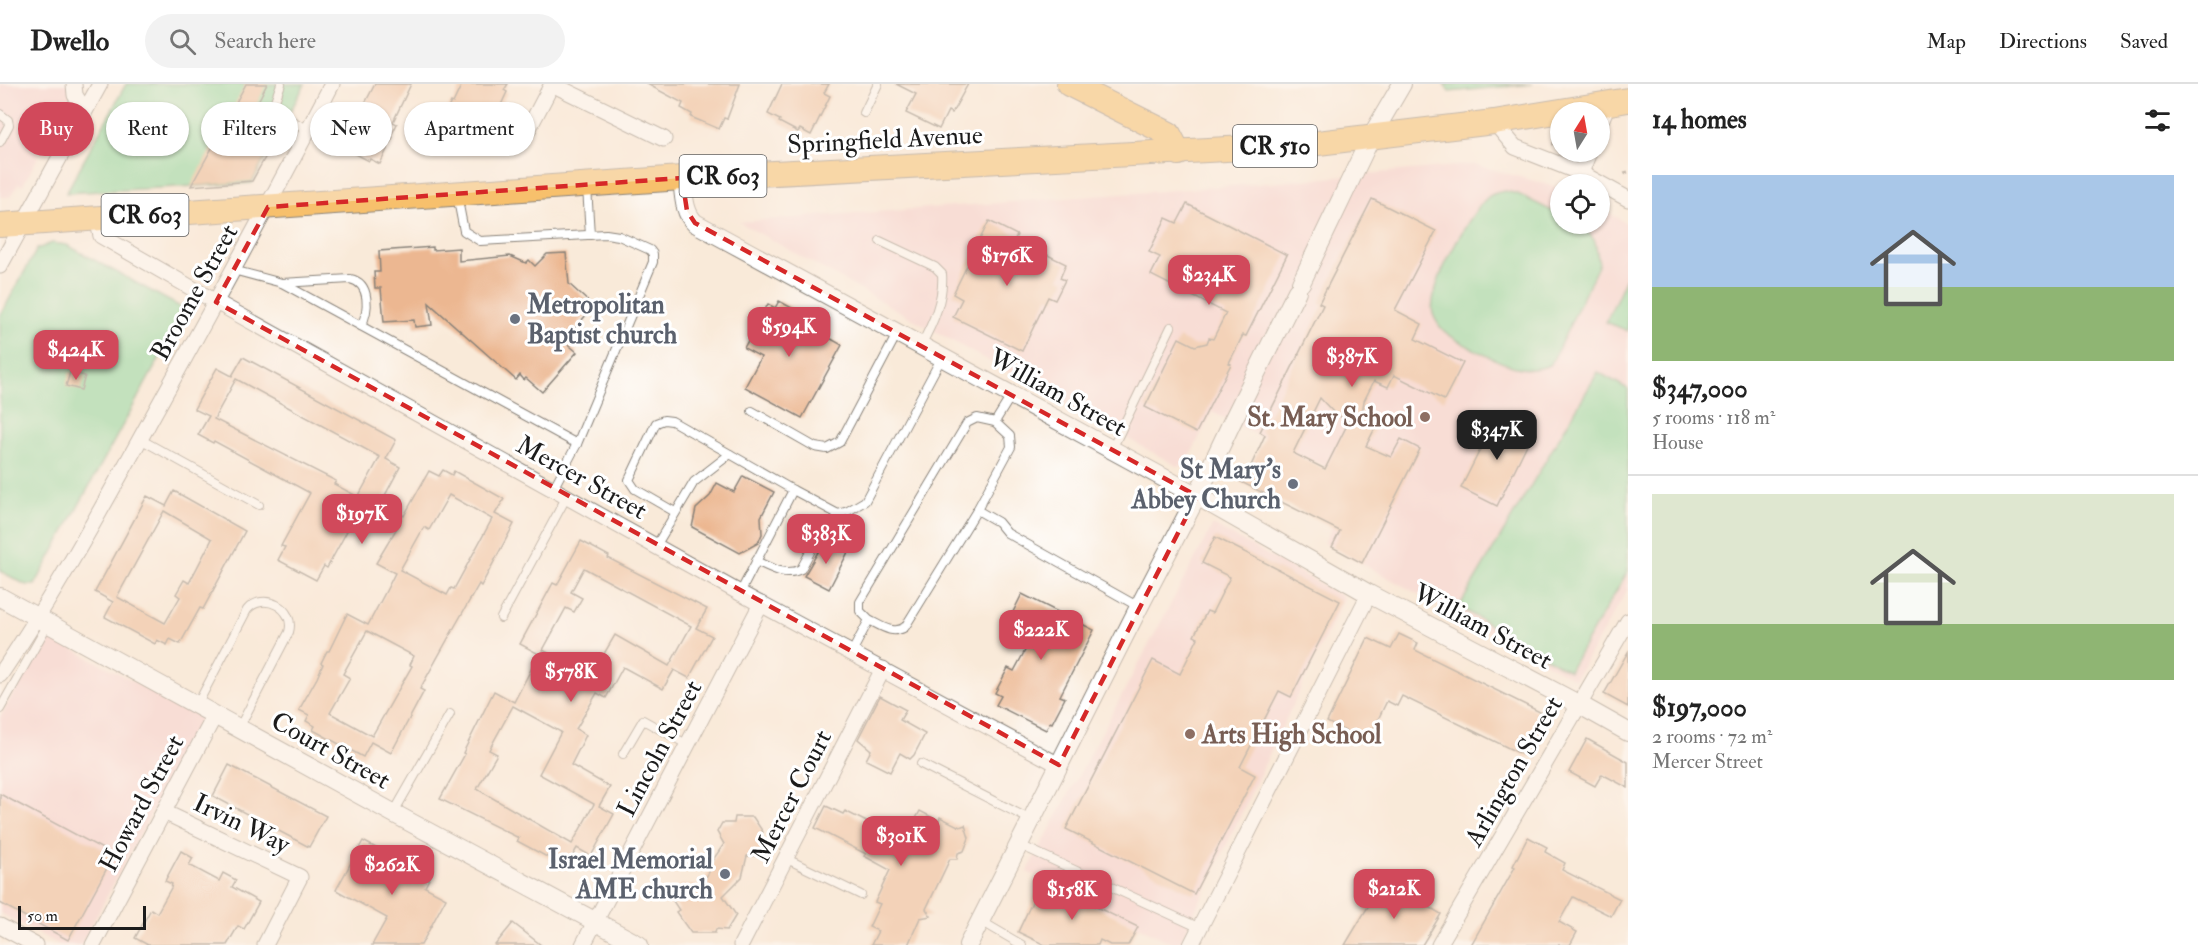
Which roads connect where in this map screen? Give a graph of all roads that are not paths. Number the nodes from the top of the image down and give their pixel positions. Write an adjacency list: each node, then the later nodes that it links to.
1 (74, 84): 9 (street)
2 (100, 84): 10 (street)
3 (281, 84): 16 (lane)
4 (332, 84): 16 (street, Broome Street)
5 (552, 84): 14 (street); 18 (street)
6 (878, 84): 12 (lane)
7 (1069, 84): 20 (main road)
8 (1402, 84): 17 (street)
9 (79, 102)
10 (90, 102)
11 (1612, 110): 15 (main road, Springfield Avenue / CR 510)
12 (864, 113)
13 (1, 115): 19 (lane)
14 (535, 117)
15 (1494, 122): 17 (main road, Springfield Avenue / CR 510); 23 (street)
16 (308, 130): 28 (street, Broome Street)
17 (1371, 136): 20 (main road, Springfield Avenue / CR 510); 51 (street)
18 (664, 139)
19 (0, 142)
20 (1179, 153): 24 (main road, Springfield Avenue / CR 603)
21 (56, 156): 30 (street)
22 (1585, 162): 23 (street)
23 (1581, 173): 27 (street)
24 (682, 178): 25 (main road, Springfield Avenue / CR 603); 39 (street, William Street)
25 (587, 185): 26 (main road, Springfield Avenue / CR 603); 31 (lane)
26 (457, 194): 28 (main road, Springfield Avenue / CR 603); 31 (lane)
27 (1628, 199)
28 (268, 207): 29 (main road, Springfield Avenue / CR 603); 34 (street, Broome Street)
29 (97, 218): 30 (main road, Springfield Avenue / CR 603); 36 (street, Mercer Street)
30 (11, 224): 33 (street)
31 (590, 235): 46 (lane)
32 (880, 241): 40 (lane)
33 (0, 266)
34 (233, 270): 35 (lane); 36 (street, Broome Street)
35 (282, 283): 37 (lane); 37 (lane)
36 (216, 302): 45 (street, Broome Street); 50 (street, Mercer Street)
37 (361, 326): 46 (lane)
38 (1171, 327): 47 (lane)
39 (898, 332): 40 (street, William Street); 43 (lane)
40 (921, 345): 41 (street, William Street)
41 (942, 357): 42 (street, William Street); 55 (lane)
42 (1011, 396): 44 (lane); 47 (street, William Street)
43 (752, 411)
44 (995, 422): 53 (lane); 64 (lane)
45 (140, 440): 52 (lane); 65 (street, Broome Street)
46 (577, 444): 50 (lane)
47 (1111, 450): 51 (street, William Street)
48 (730, 454): 49 (lane); 54 (lane); 54 (lane)
49 (793, 490): 55 (lane); 57 (lane)
50 (560, 493): 56 (street, Mercer Street); 63 (lane)
51 (1197, 495): 59 (street, William Street); 62 (street)
52 (259, 505)
53 (977, 510): 62 (lane); 64 (lane)
54 (675, 512): 56 (lane)
55 (838, 514): 57 (lane)
56 (656, 546): 58 (street, Mercer Street)
57 (756, 561): 58 (lane)
58 (740, 593): 61 (street, Mercer Street)
59 (1369, 594): 71 (street, William Street); 90 (street)
60 (0, 597): 65 (street, Court Street)
61 (761, 604): 67 (street, Mercer Street); 77 (street, Lincoln Street)
62 (1139, 607): 80 (street)
63 (501, 618)
64 (869, 620): 67 (lane)
65 (43, 621): 69 (street, Broome Street); 70 (street, Court Street); 72 (lane)
66 (1628, 621): 71 (street, Arlington Street)
67 (852, 652): 68 (street, Mercer Street)
68 (883, 669): 80 (street, Mercer Street); 85 (street, Mercer Court)
69 (0, 675)
70 (197, 705): 74 (street, Court Street); 75 (lane)
71 (1580, 705): 76 (street, William Street); 100 (street, Arlington Street)
72 (0, 709)
73 (450, 714): 82 (lane)
74 (215, 715): 75 (street, Court Street); 81 (street, Howard Street)
75 (239, 728): 82 (street, Court Street)
76 (1628, 732)
77 (688, 745): 78 (lane); 88 (street, Lincoln Street)
78 (623, 753)
79 (921, 764): 83 (lane)
80 (1059, 765): 83 (street)
81 (164, 812): 92 (street, Howard Street); 93 (street, Irvin Way)
82 (393, 813): 88 (street, Court Street)
83 (1031, 819): 84 (street)
84 (1018, 845): 87 (street); 90 (lane)
85 (786, 858): 86 (lane); 96 (street, Mercer Court)
86 (861, 895)
87 (980, 920): 97 (street); 98 (lane)
88 (595, 922): 94 (street, Lincoln Street); 95 (street, Court Street)
89 (0, 926): 91 (street)
90 (1200, 928): 99 (street)
91 (35, 945)
92 (93, 945)
93 (266, 945)
94 (583, 945)
95 (639, 945)
96 (741, 945)
97 (968, 945)
98 (1022, 945)
99 (1191, 945)
100 (1439, 945)

